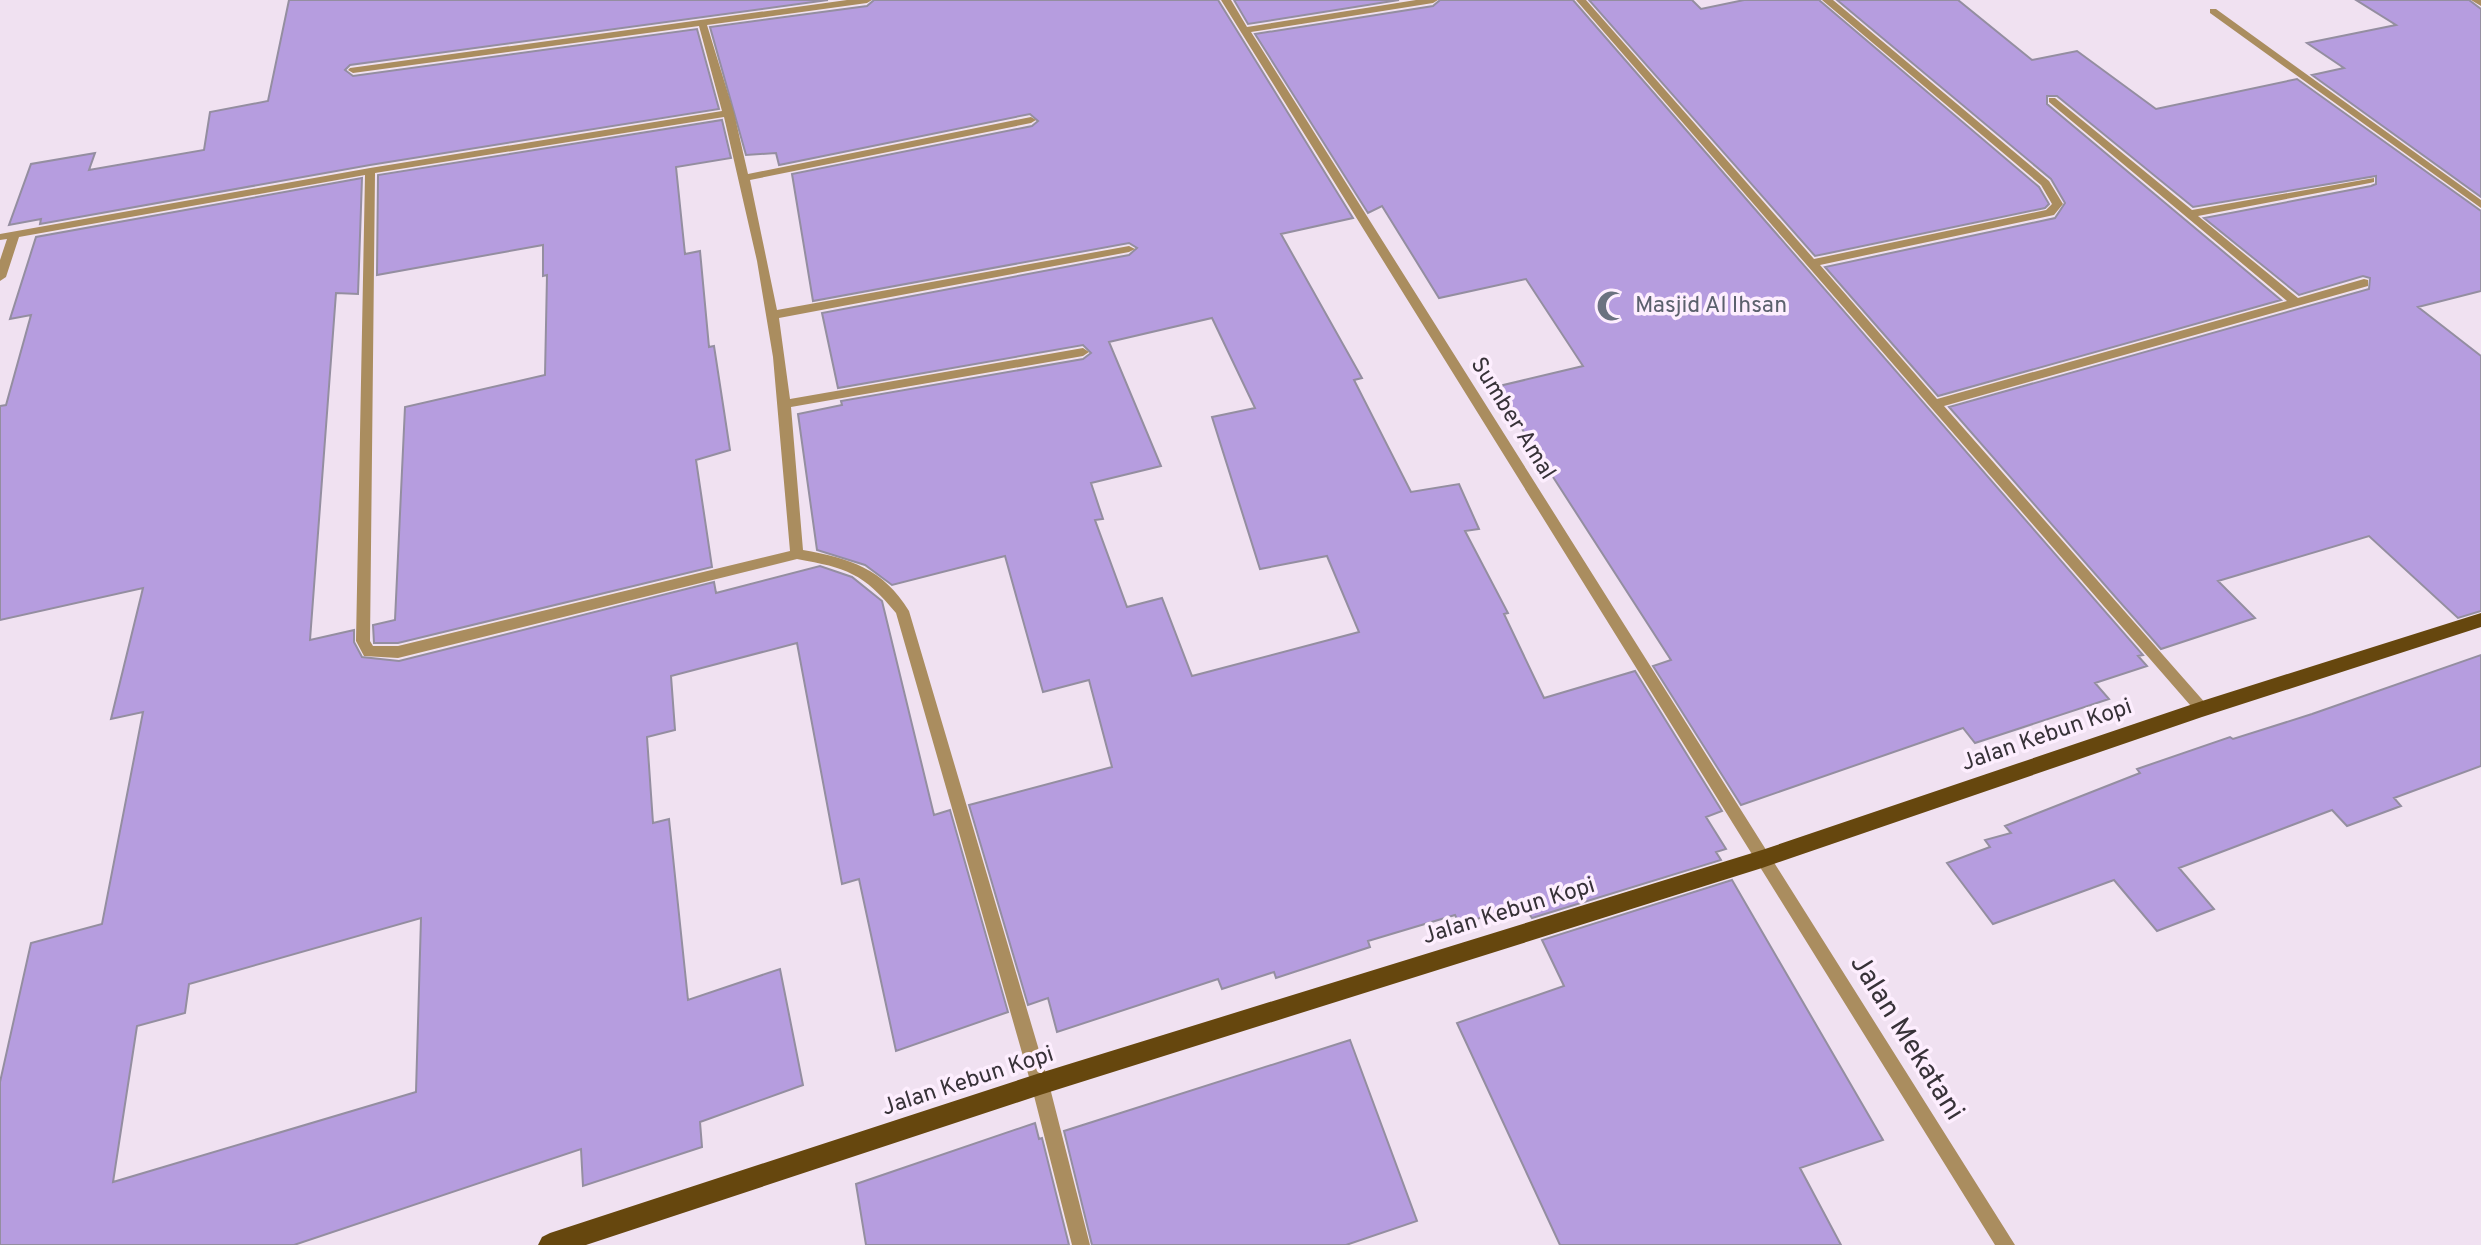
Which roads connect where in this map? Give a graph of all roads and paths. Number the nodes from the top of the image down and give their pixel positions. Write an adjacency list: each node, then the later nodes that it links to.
1 (867, 0): 9 (street)
2 (1226, 0): 10 (street, Sumber Amal)
3 (1433, 0): 10 (street)
4 (1581, 0): 23 (street)
5 (1828, 0): 23 (street)
6 (2476, 0): 7 (street)
7 (2481, 3)
8 (2213, 11): 18 (street)
9 (703, 25): 11 (street); 13 (street)
10 (1245, 30): 34 (street, Sumber Amal)
11 (354, 70)
12 (2052, 100): 19 (street)
13 (729, 113): 15 (street); 16 (street)
14 (1031, 120): 16 (street)
15 (370, 171): 20 (street); 31 (street)
16 (743, 178): 27 (street)
17 (2370, 180): 19 (street)
18 (2481, 205)
19 (2190, 214): 26 (street)
20 (14, 235): 21 (street); 24 (street)
21 (0, 237)
22 (1129, 249): 27 (street)
23 (1813, 263): 30 (street)
24 (0, 277)
25 (2364, 283): 26 (street)
26 (2297, 303): 30 (street)
27 (772, 315): 29 (street)
28 (1083, 352): 29 (street)
29 (785, 404): 31 (street)
30 (1934, 404): 33 (street)
31 (797, 554): 35 (street)
32 (2481, 620): 33 (main road, Jalan Kebun Kopi)
33 (2202, 709): 34 (main road, Jalan Kebun Kopi)
34 (1762, 859): 35 (main road, Jalan Kebun Kopi); 38 (street, Jalan Mekatani)
35 (1040, 1084): 36 (main road, Jalan Kebun Kopi); 37 (street)
36 (550, 1245)
37 (1082, 1245)
38 (2006, 1245)

